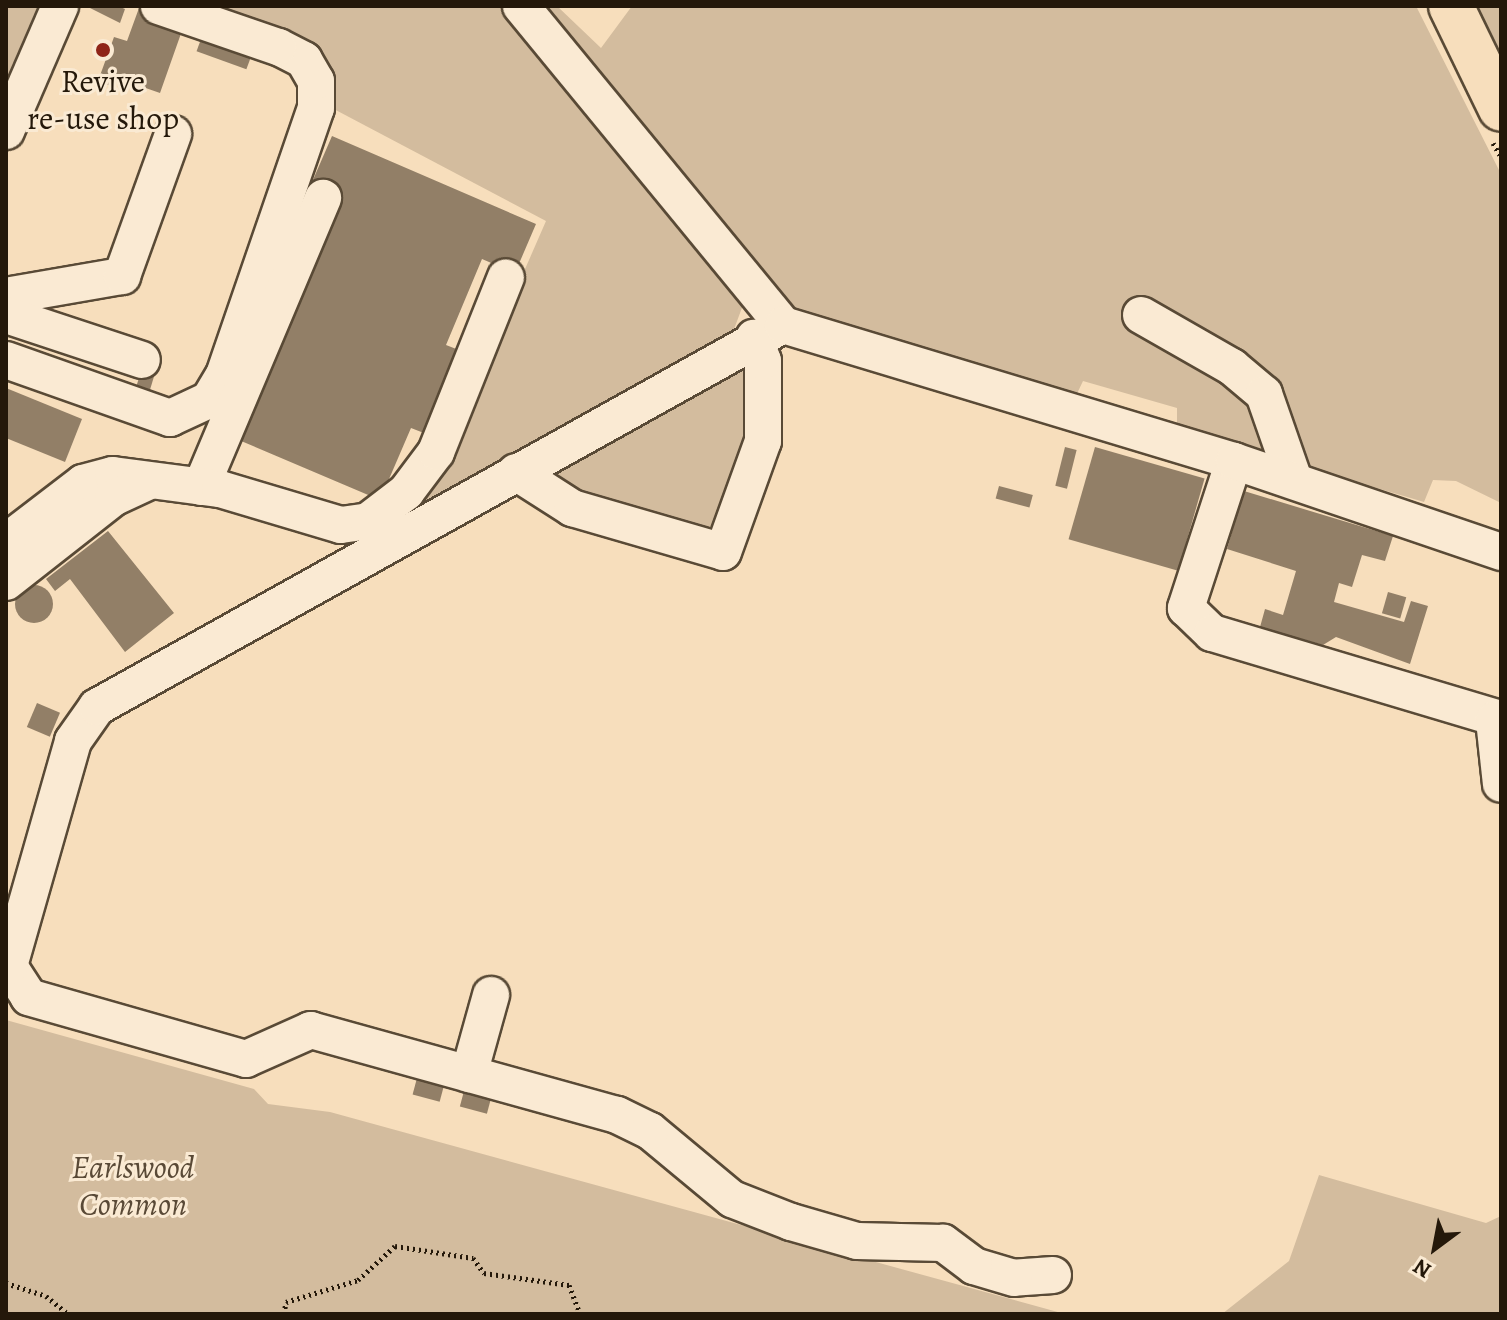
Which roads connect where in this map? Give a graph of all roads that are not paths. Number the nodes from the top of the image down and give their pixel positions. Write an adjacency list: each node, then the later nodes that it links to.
1 (60, 6): 6 (lane)
2 (159, 6): 14 (lane)
3 (521, 6): 13 (lane)
4 (1451, 6): 5 (main road)
5 (1501, 109)
6 (6, 131)
7 (173, 134): 10 (lane)
8 (323, 198): 20 (lane)
9 (506, 277): 20 (lane)
10 (6, 296)
11 (6, 315): 15 (lane)
12 (1141, 315): 18 (lane)
13 (768, 332): 16 (lane); 17 (lane); 17 (lane)
14 (6, 360)
15 (142, 360)
16 (1234, 461): 18 (lane); 24 (lane)
17 (516, 472): 27 (lane)
18 (1294, 480): 22 (lane)
19 (149, 482): 20 (lane); 21 (lane); 23 (lane)
20 (201, 487)
21 (6, 542)
22 (1501, 552)
23 (6, 582)
24 (1497, 719): 25 (lane)
25 (1501, 784)
26 (491, 995): 27 (lane)
27 (469, 1074): 28 (lane)
28 (1053, 1275)

